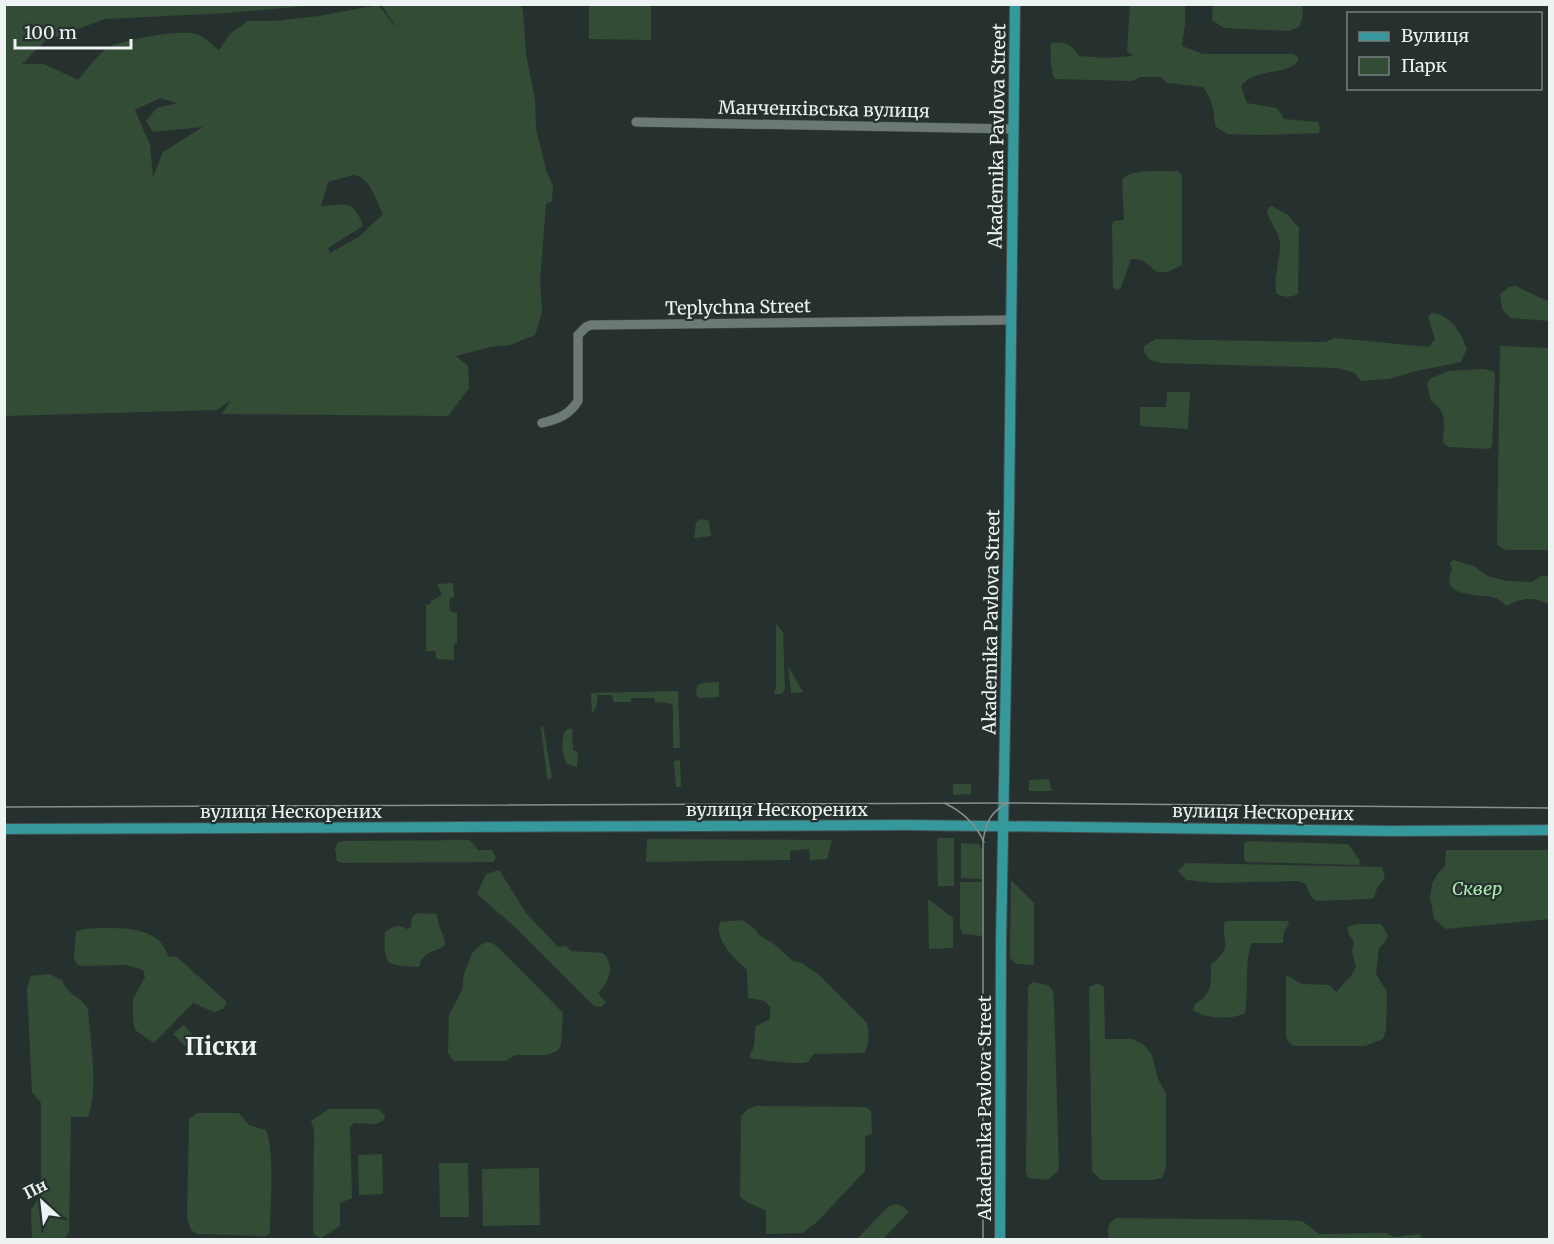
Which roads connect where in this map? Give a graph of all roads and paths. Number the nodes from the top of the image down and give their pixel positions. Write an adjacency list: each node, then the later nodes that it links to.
1 (1015, 4): 3 (main road, Akademika Pavlova Street)
2 (636, 123): 3 (street, Манченківська вулиця)
3 (1012, 129): 4 (main road, Akademika Pavlova Street)
4 (1011, 320): 5 (street, Teplychna Street); 6 (main road, Akademika Pavlova Street)
5 (542, 423)
6 (1004, 825): 7 (main road, вулиця Нескорених); 8 (main road, вулиця Нескорених); 9 (main road, Akademika Pavlova Street)
7 (4, 829)
8 (1550, 830)
9 (1000, 1239)

